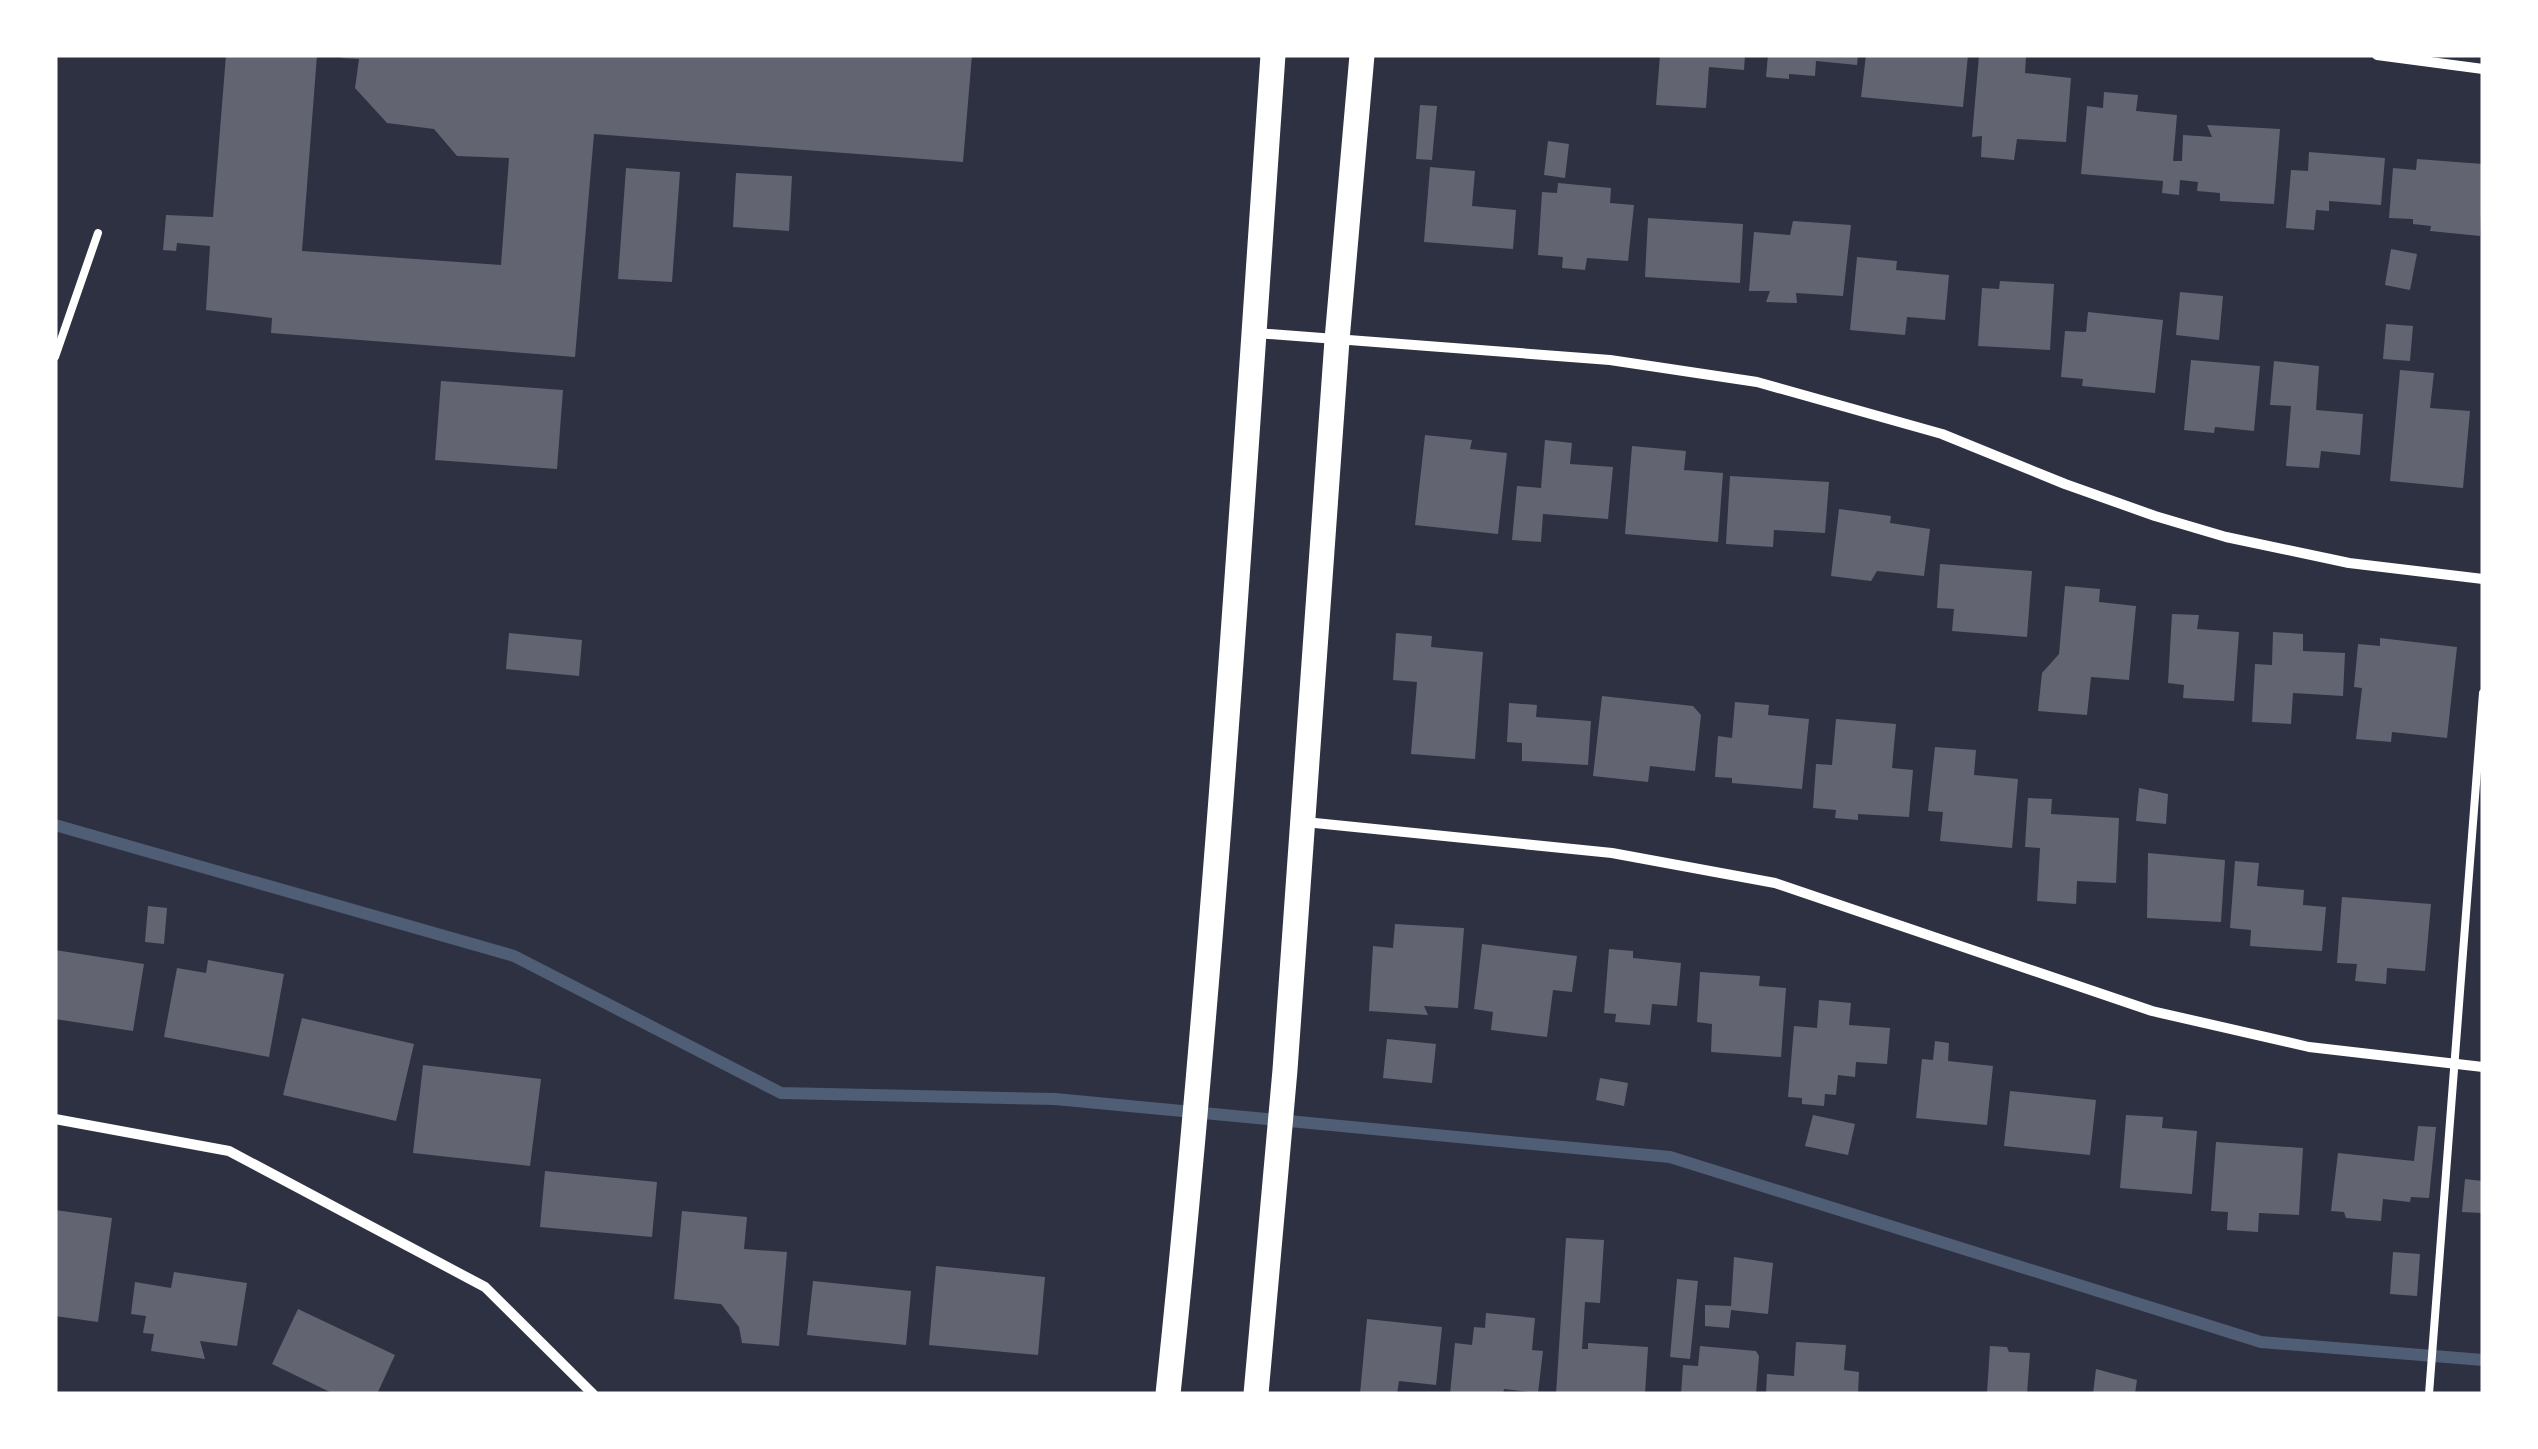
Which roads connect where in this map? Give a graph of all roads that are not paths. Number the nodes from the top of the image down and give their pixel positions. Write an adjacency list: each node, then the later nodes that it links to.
1 (1273, 55): 6 (main road)
2 (1362, 55): 7 (main road)
3 (2377, 55): 4 (street)
4 (2483, 69)
5 (98, 233): 8 (lane)
6 (1254, 333): 7 (street); 16 (main road)
7 (1336, 340): 9 (street); 11 (main road)
8 (55, 357)
9 (2483, 579)
10 (2483, 693): 12 (lane)
11 (1301, 822): 12 (street); 17 (main road)
12 (2454, 1064): 13 (street); 18 (lane)
13 (2483, 1067)
14 (55, 1119): 15 (street)
15 (592, 1394)
16 (1168, 1394)
17 (1256, 1394)
18 (2429, 1394)

